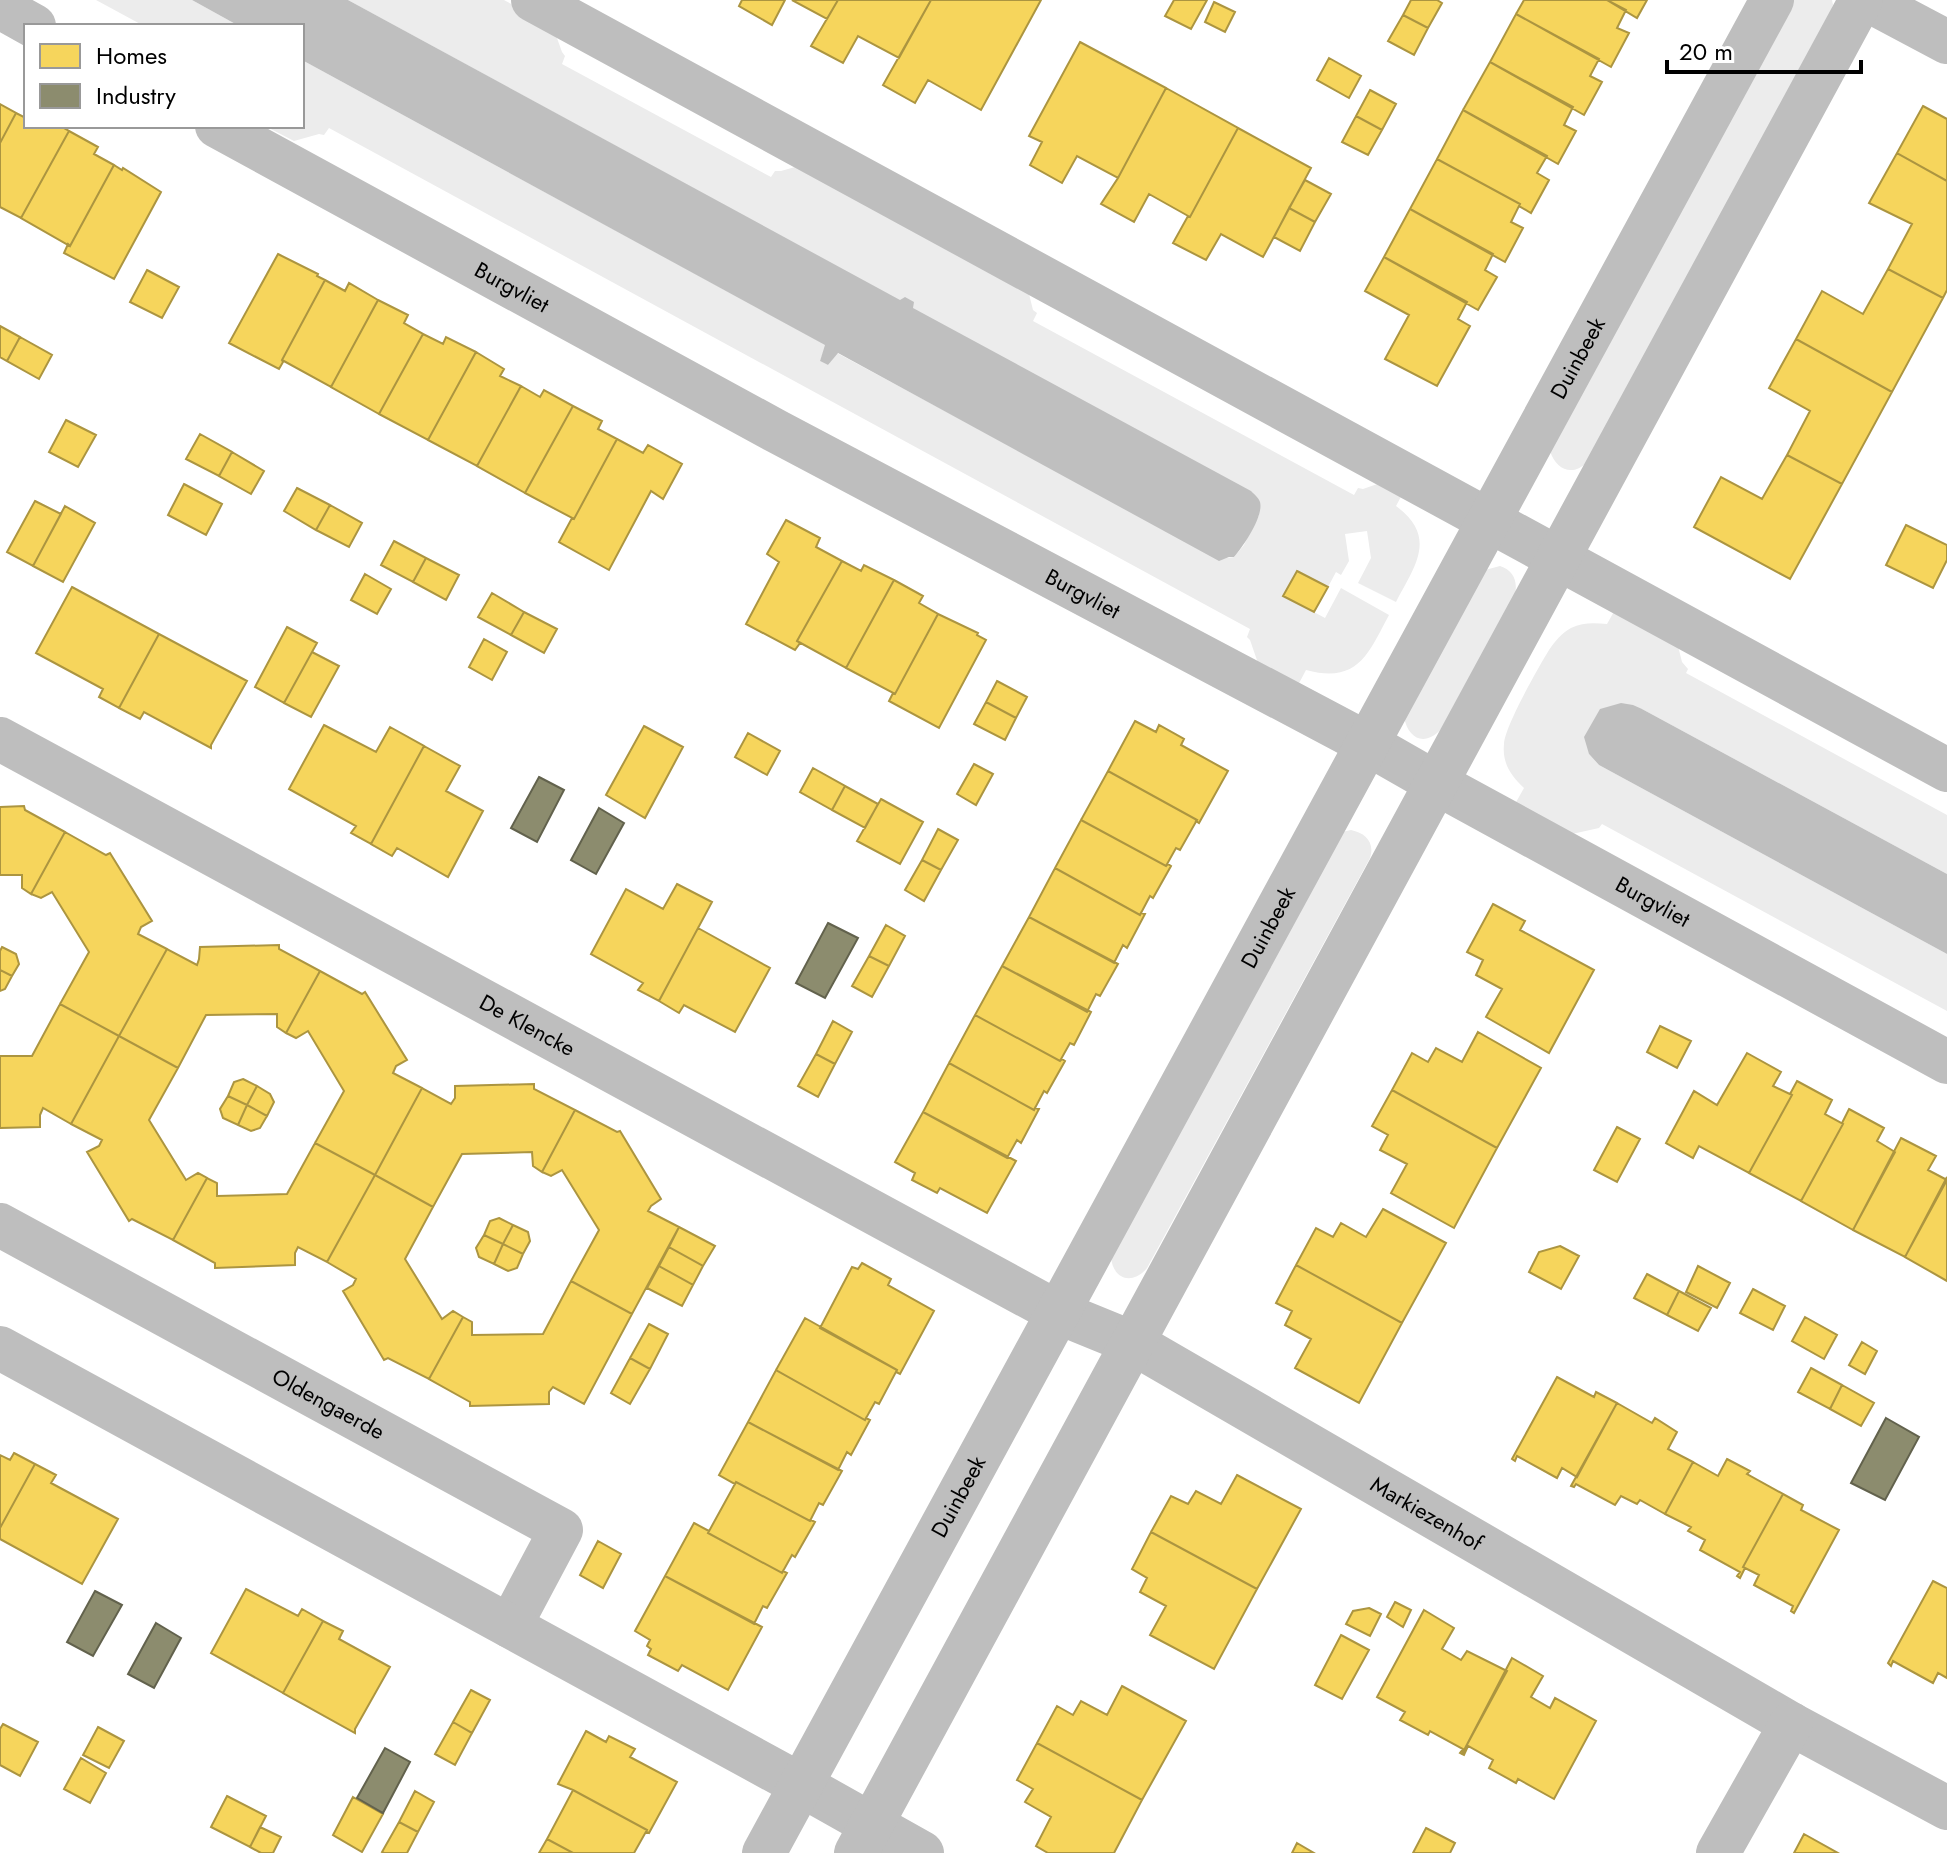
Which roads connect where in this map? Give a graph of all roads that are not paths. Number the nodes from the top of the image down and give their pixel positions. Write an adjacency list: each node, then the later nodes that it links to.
1 (533, 0): 9 (street)
2 (1772, 0): 9 (street, Duinbeek)
3 (1861, 0): 10 (street)
4 (1868, 0): 7 (street)
5 (0, 7): 6 (street)
6 (30, 24)
7 (1947, 42)
8 (221, 128): 12 (street, Burgvliet)
9 (1488, 520): 10 (street); 12 (street, Duinbeek)
10 (1558, 559): 13 (street); 14 (street)
11 (0, 739): 17 (street, De Klencke)
12 (1366, 743): 14 (street, Burgvliet); 17 (street, Duinbeek)
13 (1947, 770)
14 (1436, 783): 15 (street, Burgvliet); 18 (street)
15 (1947, 1062)
16 (0, 1225): 20 (street, Oldengaerde)
17 (1057, 1312): 18 (street, Markiezenhof); 22 (street, Duinbeek)
18 (1133, 1343): 21 (street, Markiezenhof); 24 (street)
19 (0, 1348): 20 (street)
20 (510, 1626): 22 (street)
21 (1791, 1724): 23 (street, Markiezenhof); 27 (street)
22 (801, 1785): 24 (street); 25 (street, Duinbeek)
23 (1947, 1808)
24 (863, 1839): 26 (street)
25 (764, 1853)
26 (922, 1853)
27 (1718, 1853)

